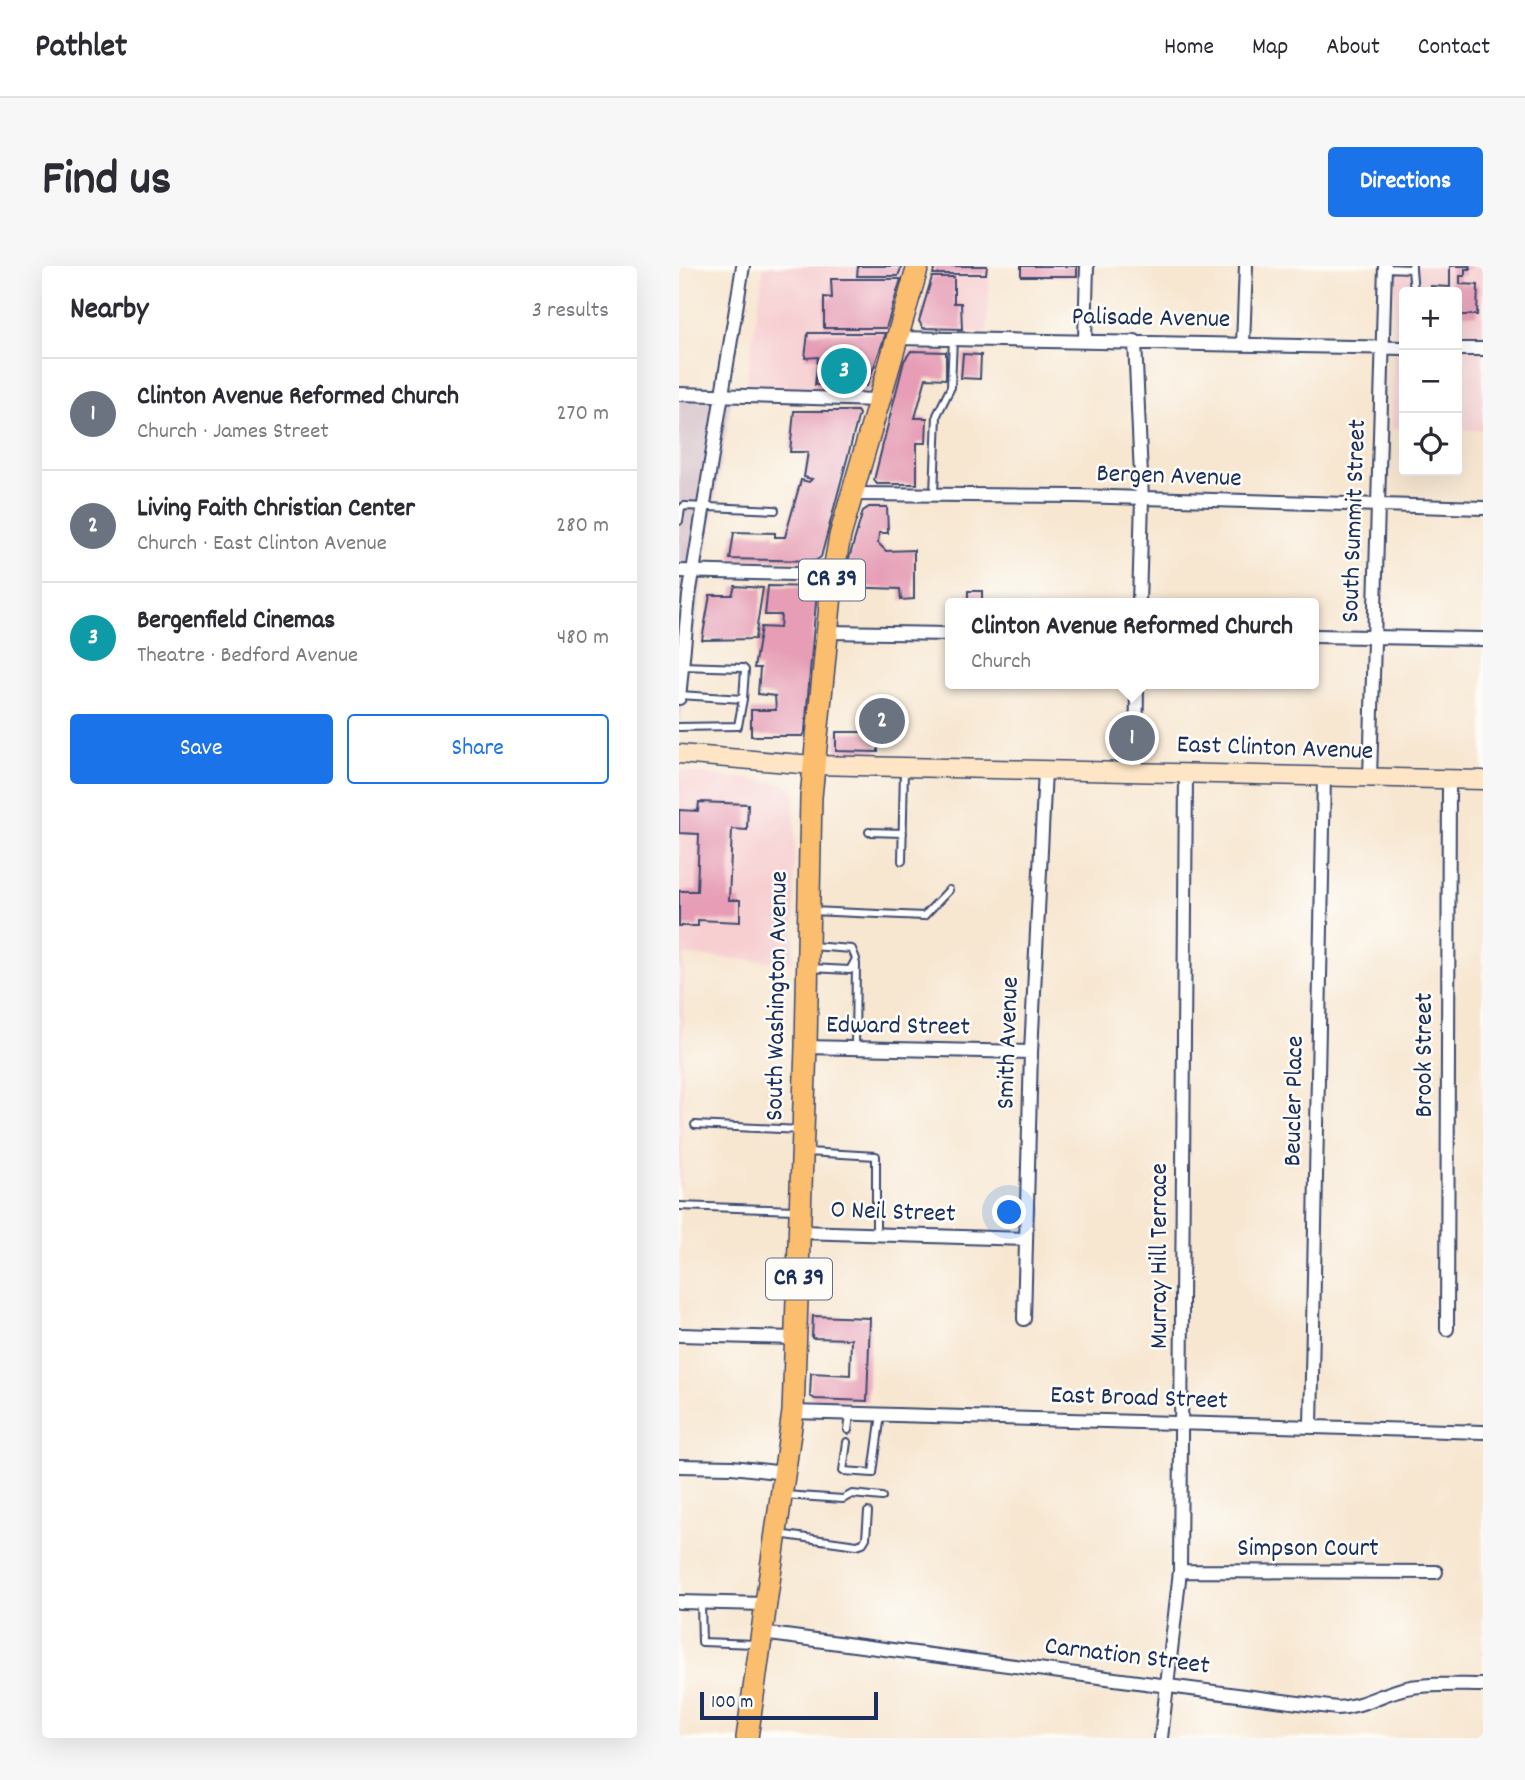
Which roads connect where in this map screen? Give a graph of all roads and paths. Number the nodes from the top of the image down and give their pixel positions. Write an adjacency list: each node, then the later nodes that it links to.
1 (743, 266): 18 (street)
2 (918, 266): 8 (main road, South Washington Avenue / CR 39)
3 (1087, 266): 10 (street)
4 (1246, 266): 12 (street)
5 (1385, 267): 6 (lane); 13 (street, South Summit Street)
6 (1412, 268): 7 (lane)
7 (1414, 287)
8 (897, 338): 9 (street, Palisade Avenue); 19 (main road, South Washington Avenue / CR 39)
9 (953, 338): 10 (street, Palisade Avenue); 21 (lane)
10 (1085, 340): 11 (street, Palisade Avenue)
11 (1135, 341): 12 (street, Palisade Avenue); 22 (street)
12 (1243, 344): 13 (street, Palisade Avenue)
13 (1383, 348): 14 (street, Palisade Avenue); 23 (street, South Summit Street)
14 (1399, 348)
15 (1462, 349): 16 (street)
16 (1483, 349)
17 (679, 394): 18 (street)
18 (724, 394): 19 (street); 24 (street)
19 (879, 400): 20 (main road, South Washington Avenue / CR 39)
20 (853, 494): 21 (street, Bergen Avenue); 30 (main road, South Washington Avenue / CR 39)
21 (934, 495): 22 (street, Bergen Avenue)
22 (1142, 499): 23 (street, Bergen Avenue); 31 (street)
23 (1379, 505): 25 (street, Bergen Avenue); 35 (street, South Summit Street)
24 (705, 508): 26 (lane); 27 (lane); 29 (street)
25 (1483, 508)
26 (775, 510)
27 (679, 521)
28 (679, 571): 29 (street)
29 (694, 571): 30 (street); 37 (street)
30 (833, 575): 32 (main road, South Washington Avenue / CR 39)
31 (1139, 598)
32 (828, 632): 33 (street); 43 (main road, South Washington Avenue / CR 39)
33 (945, 634)
34 (1319, 636): 35 (street)
35 (1374, 638): 36 (street); 49 (street, South Summit Street)
36 (1483, 639)
37 (682, 666): 39 (street); 40 (lane)
38 (1137, 689): 46 (street)
39 (679, 697): 40 (lane)
40 (743, 699): 41 (lane)
41 (679, 727)
42 (679, 754): 43 (street, East Clinton Avenue)
43 (813, 765): 44 (street, East Clinton Avenue); 56 (main road, South Washington Avenue / CR 39)
44 (904, 766): 45 (street, East Clinton Avenue); 53 (lane)
45 (1045, 770): 46 (street, East Clinton Avenue); 62 (street, Smith Avenue)
46 (1136, 772): 47 (street, East Clinton Avenue)
47 (1186, 772): 48 (street, East Clinton Avenue); 78 (street, Murray Hill Terrace)
48 (1324, 776): 49 (street, East Clinton Avenue); 79 (street, Beucler Place)
49 (1370, 778): 50 (street, East Clinton Avenue)
50 (1449, 780): 51 (street, East Clinton Avenue); 72 (street, Brook Street)
51 (1483, 780)
52 (869, 832): 53 (lane)
53 (903, 833): 54 (lane)
54 (902, 861)
55 (949, 890): 56 (lane)
56 (809, 911): 57 (main road, South Washington Avenue / CR 39)
57 (808, 946): 58 (lane); 59 (main road, South Washington Avenue / CR 39)
58 (856, 959): 59 (lane); 61 (lane)
59 (808, 967): 60 (main road, South Washington Avenue / CR 39)
60 (806, 1048): 61 (street, Edward Street); 64 (main road, South Washington Avenue / CR 39)
61 (855, 1049): 62 (street, Edward Street)
62 (1031, 1052): 70 (street, Smith Avenue)
63 (695, 1125): 64 (lane)
64 (803, 1130): 65 (main road, South Washington Avenue / CR 39)
65 (802, 1152): 67 (main road, South Washington Avenue / CR 39); 69 (lane)
66 (679, 1206): 67 (lane)
67 (800, 1210): 68 (main road, South Washington Avenue / CR 39)
68 (800, 1232): 69 (street, O Neil Street); 74 (main road, South Washington Avenue / CR 39)
69 (876, 1236): 70 (street, O Neil Street)
70 (1026, 1239): 71 (street, Smith Avenue)
71 (1024, 1319)
72 (1447, 1329)
73 (679, 1335): 74 (street)
74 (796, 1338): 75 (main road, South Washington Avenue / CR 39)
75 (793, 1412): 76 (street, East Broad Street); 84 (main road, South Washington Avenue / CR 39)
76 (850, 1414): 77 (street, East Broad Street); 80 (lane)
77 (881, 1414): 78 (street, East Broad Street); 82 (lane)
78 (1181, 1423): 79 (street, East Broad Street); 89 (street, Murray Hill Terrace)
79 (1311, 1426): 81 (street, East Broad Street)
80 (848, 1430)
81 (1483, 1432)
82 (846, 1442)
83 (679, 1466): 84 (street)
84 (785, 1473): 85 (main road, South Washington Avenue / CR 39)
85 (782, 1495): 86 (lane); 88 (main road, South Washington Avenue / CR 39)
86 (882, 1497)
87 (868, 1512): 88 (lane)
88 (777, 1534): 93 (main road, South Washington Avenue / CR 39)
89 (1181, 1571): 90 (street, Simpson Court); 95 (street, Murray Hill Terrace)
90 (1436, 1572)
91 (679, 1602): 92 (street)
92 (701, 1602): 93 (street); 94 (lane)
93 (767, 1604): 94 (main road, South Washington Avenue / CR 39)
94 (762, 1639): 95 (street, Carnation Street); 97 (main road, South Washington Avenue / CR 39)
95 (1168, 1685): 96 (street, Carnation Street); 98 (street, Murray Hill Terrace)
96 (1483, 1685)
97 (747, 1738)
98 (1161, 1738)

